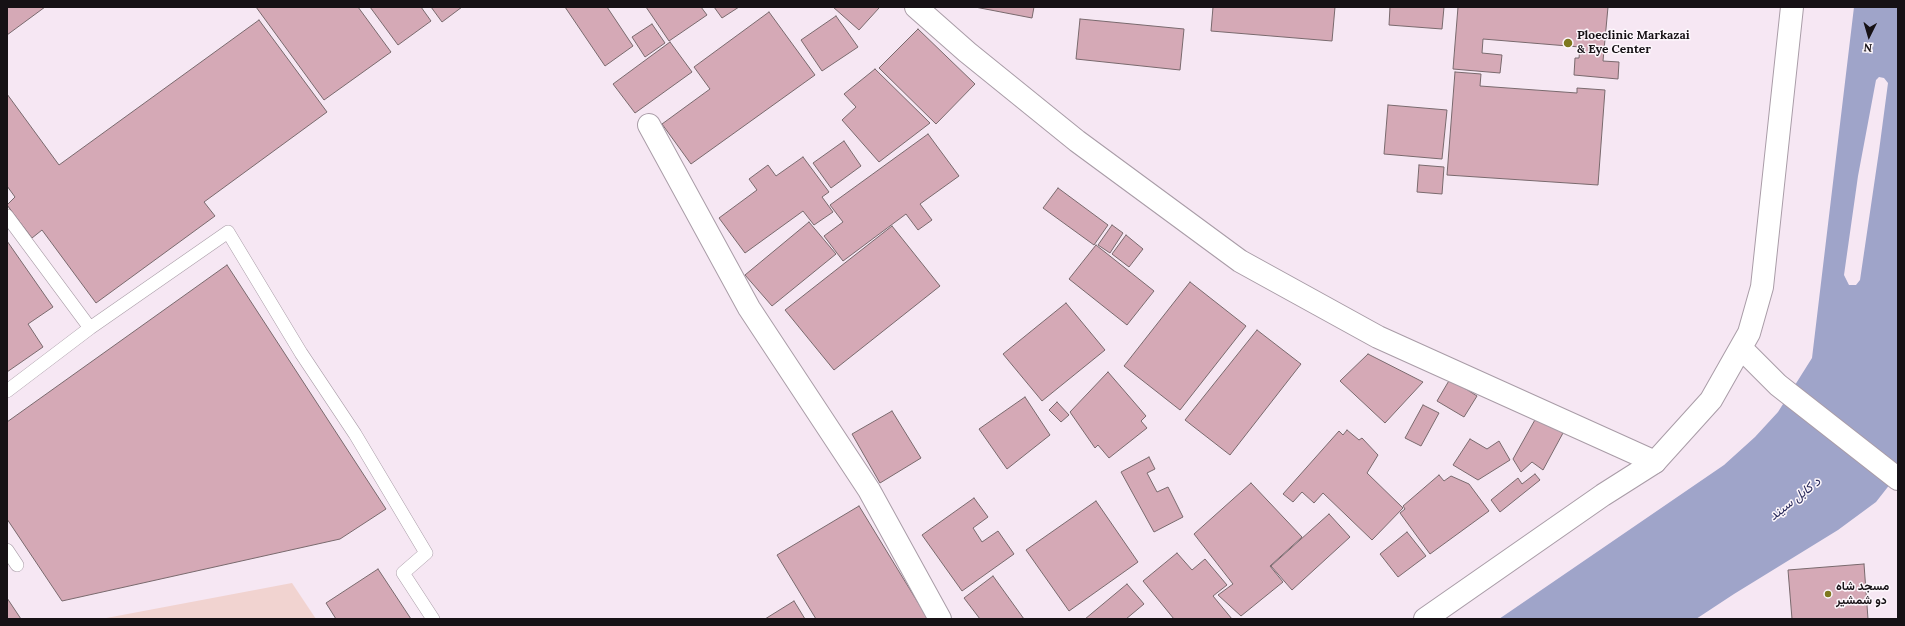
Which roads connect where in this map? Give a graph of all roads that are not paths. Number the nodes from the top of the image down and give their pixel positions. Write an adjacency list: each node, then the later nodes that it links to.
1 (916, 7): 8 (street)
2 (1792, 7): 6 (street)
3 (649, 125): 13 (street)
4 (7, 216): 5 (lane)
5 (90, 328): 7 (lane); 12 (lane)
6 (1740, 348): 8 (street); 9 (street)
7 (7, 391)
8 (1656, 462): 14 (street)
9 (1898, 479)
10 (7, 550): 11 (lane)
11 (17, 565)
12 (433, 619)
13 (940, 619)
14 (1425, 619)

